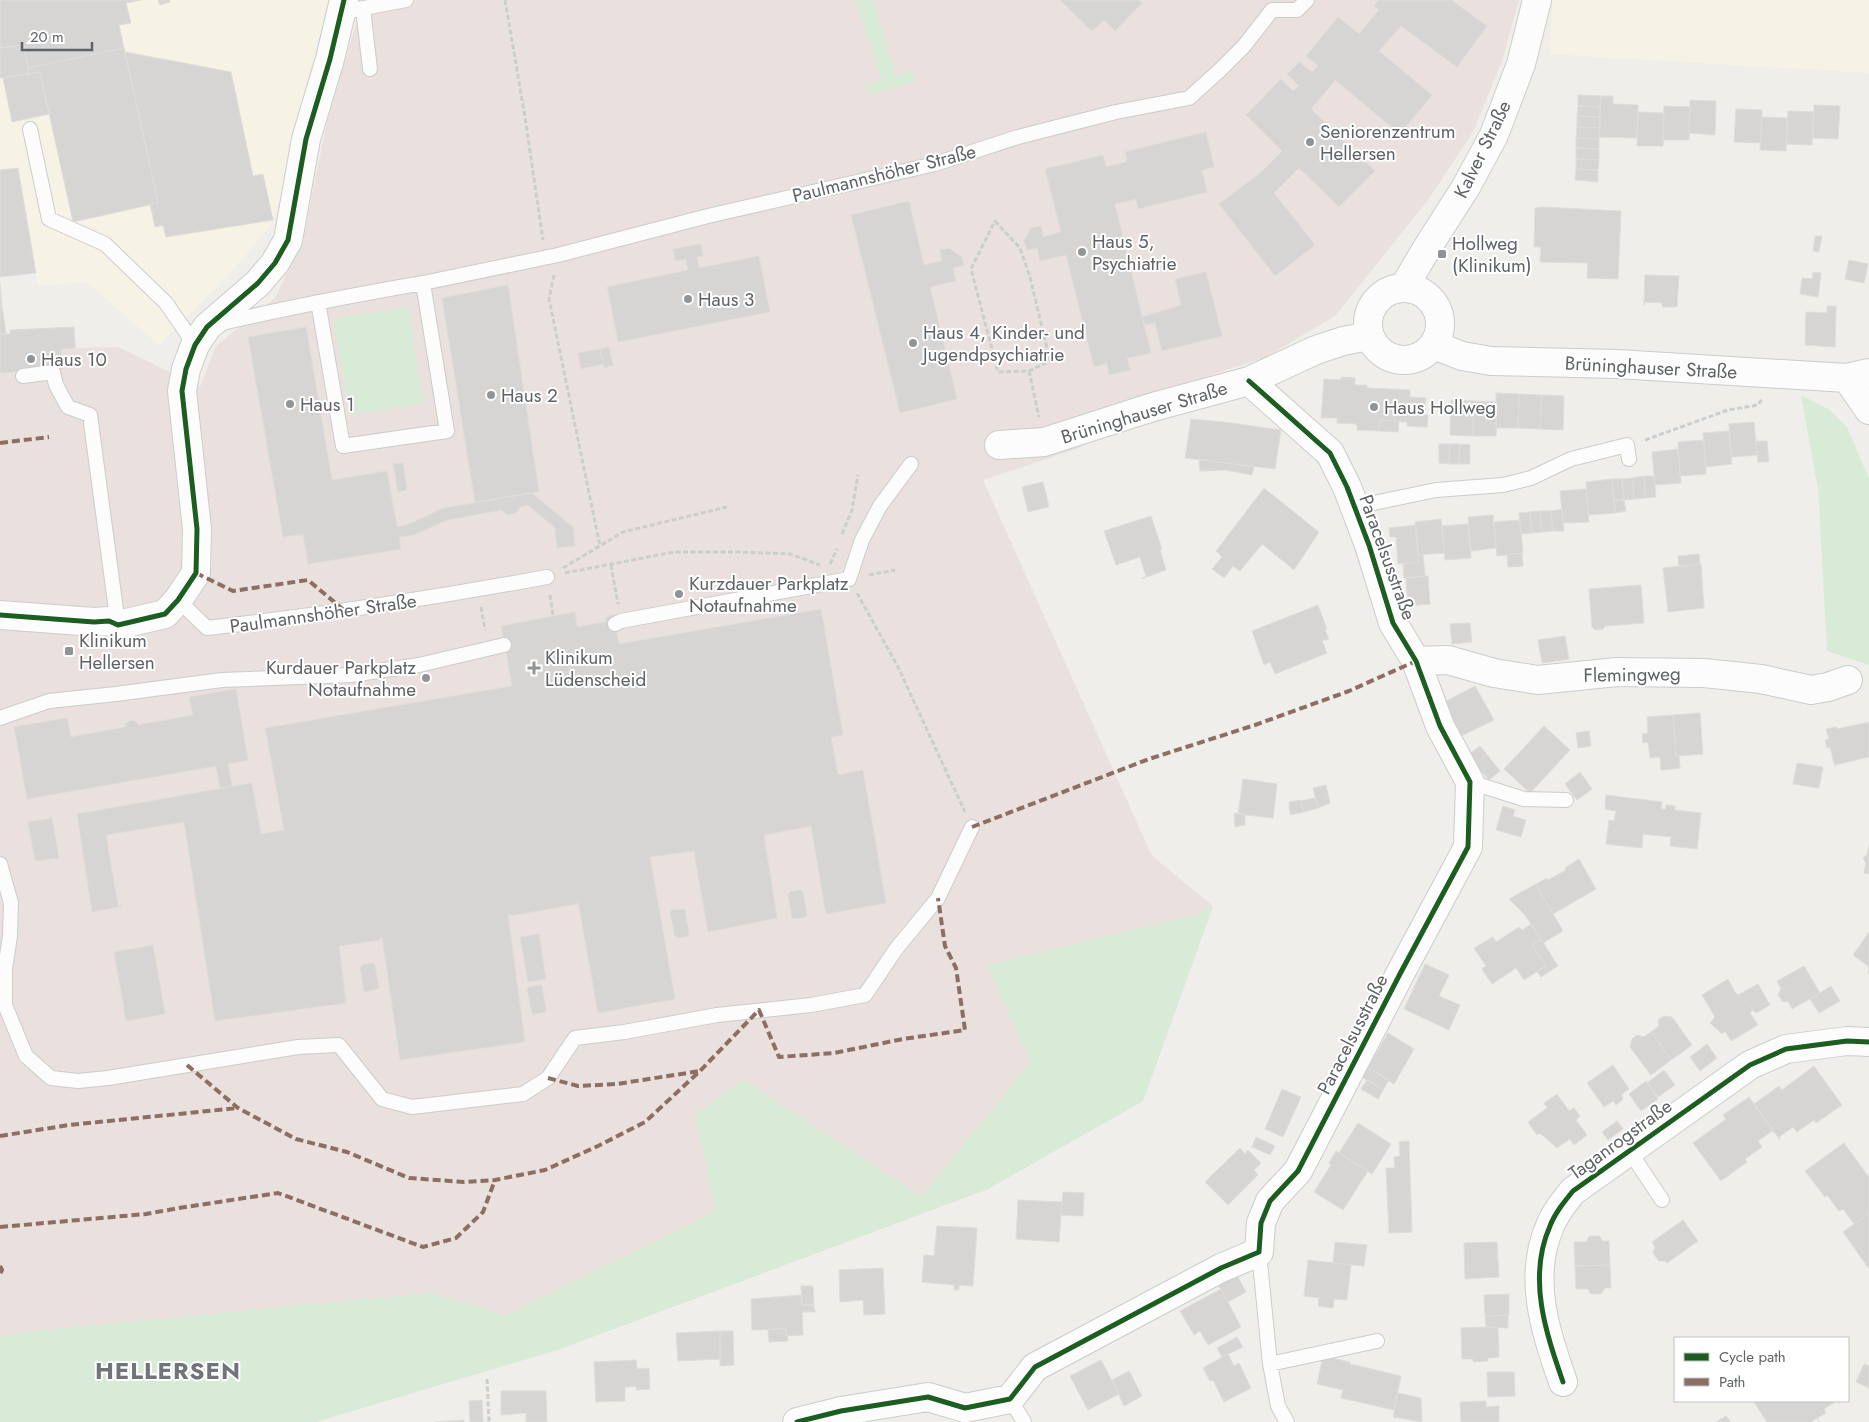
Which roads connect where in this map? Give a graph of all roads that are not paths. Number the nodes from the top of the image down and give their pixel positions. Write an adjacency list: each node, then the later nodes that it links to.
1 (406, 0): 4 (lane)
2 (1307, 0): 7 (lane, Paulmannshöher Straße)
3 (1537, 0): 8 (street, Kalver Straße)
4 (350, 7): 5 (lane); 10 (street)
5 (370, 68)
6 (30, 129): 10 (lane)
7 (423, 283): 9 (lane, Paulmannshöher Straße); 9 (lane)
8 (1404, 288): 11 (street); 12 (street)
9 (318, 302): 10 (lane, Paulmannshöher Straße)
10 (201, 336): 22 (street)
11 (1370, 336): 12 (street); 15 (street, Brüninghauser Straße)
12 (1434, 345): 13 (street, Brüninghauser Straße)
13 (1858, 375): 16 (street)
14 (23, 376): 25 (lane)
15 (1249, 381): 17 (street, Brüninghauser Straße); 20 (street, Paracelsusstraße)
16 (1869, 410)
17 (999, 445)
18 (1628, 452): 20 (lane, Paracelsusstraße)
19 (911, 464): 24 (lane)
20 (1354, 507): 27 (street, Paracelsusstraße)
21 (547, 577): 22 (lane, Paulmannshöher Straße)
22 (178, 600): 25 (street)
23 (0, 615): 25 (street)
24 (618, 622)
25 (118, 624)
26 (504, 645): 29 (lane)
27 (1416, 661): 28 (street, Flemingweg); 30 (street, Paracelsusstraße)
28 (1848, 680)
29 (0, 718)
30 (1470, 782): 31 (lane); 37 (street, Paracelsusstraße)
31 (1566, 800)
32 (972, 827): 33 (lane)
33 (0, 864)
34 (1869, 1042): 35 (street, Taganrogstraße)
35 (1628, 1150): 36 (lane, Taganrogstraße); 40 (street, Taganrogstraße)
36 (1662, 1200)
37 (1259, 1252): 39 (lane, Paracelsusstraße); 41 (street)
38 (1376, 1341): 39 (lane)
39 (1270, 1364): 44 (lane, Paracelsusstraße)
40 (1563, 1382)
41 (1010, 1399): 42 (street); 43 (lane)
42 (797, 1422)
43 (1024, 1422)
44 (1287, 1422)

